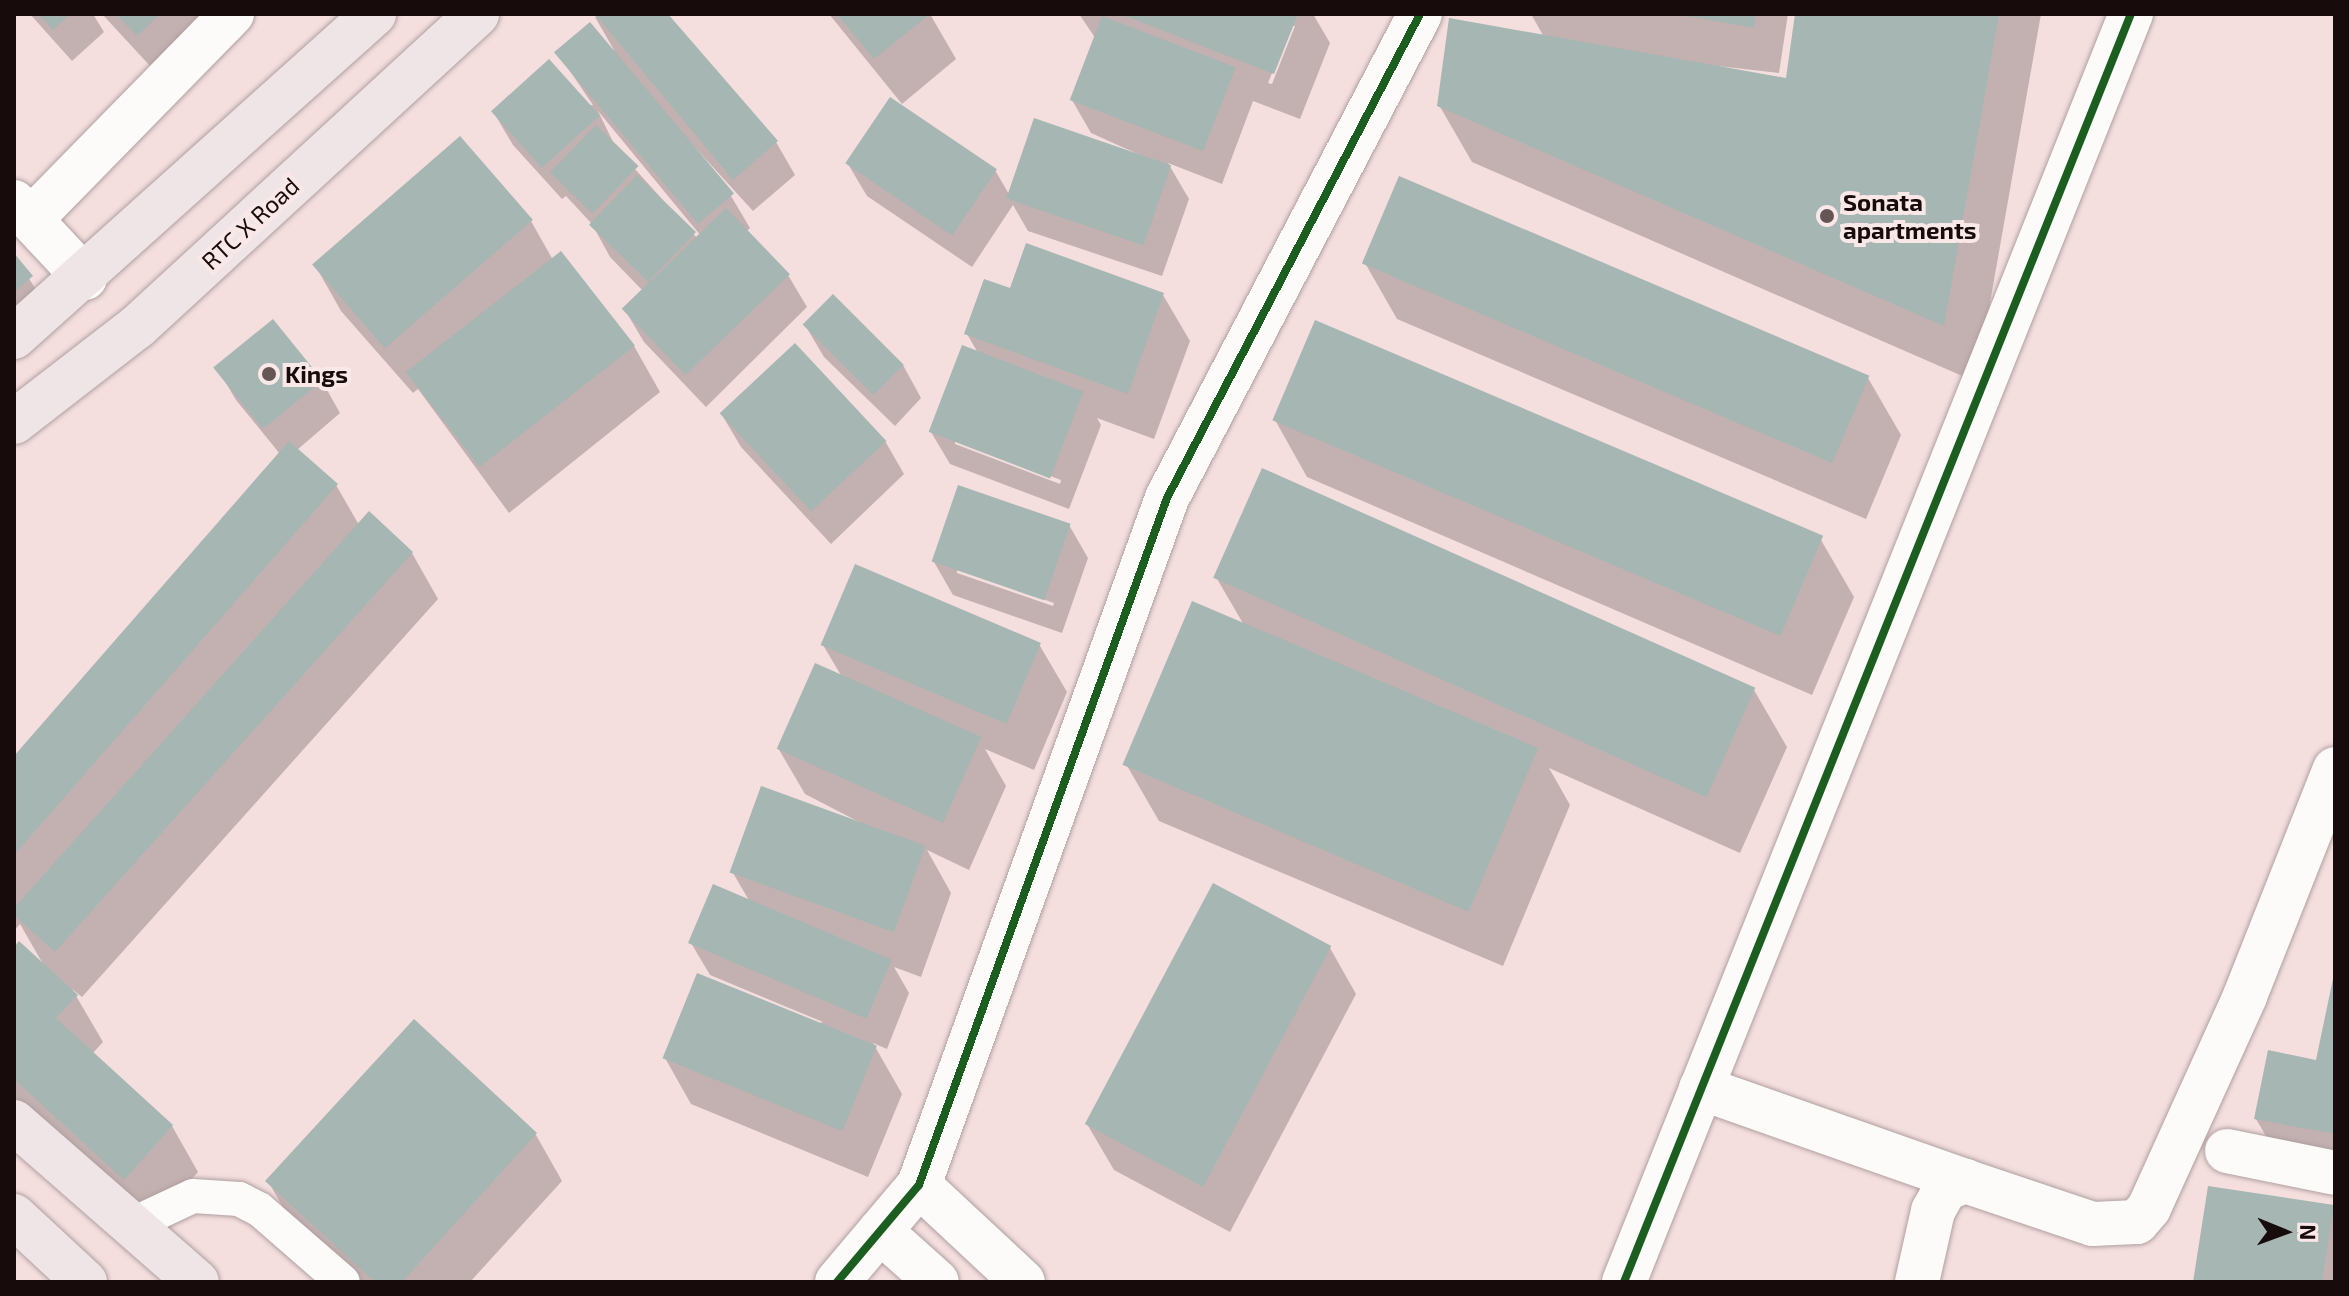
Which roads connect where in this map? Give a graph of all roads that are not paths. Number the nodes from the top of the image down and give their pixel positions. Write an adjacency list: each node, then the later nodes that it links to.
1 (232, 14): 6 (street)
2 (374, 14): 7 (main road)
3 (477, 14): 9 (main road, RTC X Road)
4 (1420, 14): 16 (street)
5 (2131, 14): 11 (street)
6 (23, 210): 7 (street)
7 (85, 278): 8 (main road)
8 (14, 337)
9 (14, 422)
10 (2335, 769): 15 (street)
11 (1701, 1088): 15 (street); 26 (street)
12 (14, 1122): 18 (main road)
13 (2227, 1151): 14 (street)
14 (2335, 1173)
15 (1965, 1181): 27 (street)
16 (919, 1185): 19 (street); 25 (street)
17 (14, 1216): 20 (main road)
18 (131, 1225): 21 (main road); 22 (lane)
19 (880, 1231): 23 (street); 24 (street)
20 (85, 1282)
21 (197, 1282)
22 (343, 1282)
23 (837, 1282)
24 (937, 1282)
25 (1023, 1282)
26 (1624, 1282)
27 (1917, 1282)

